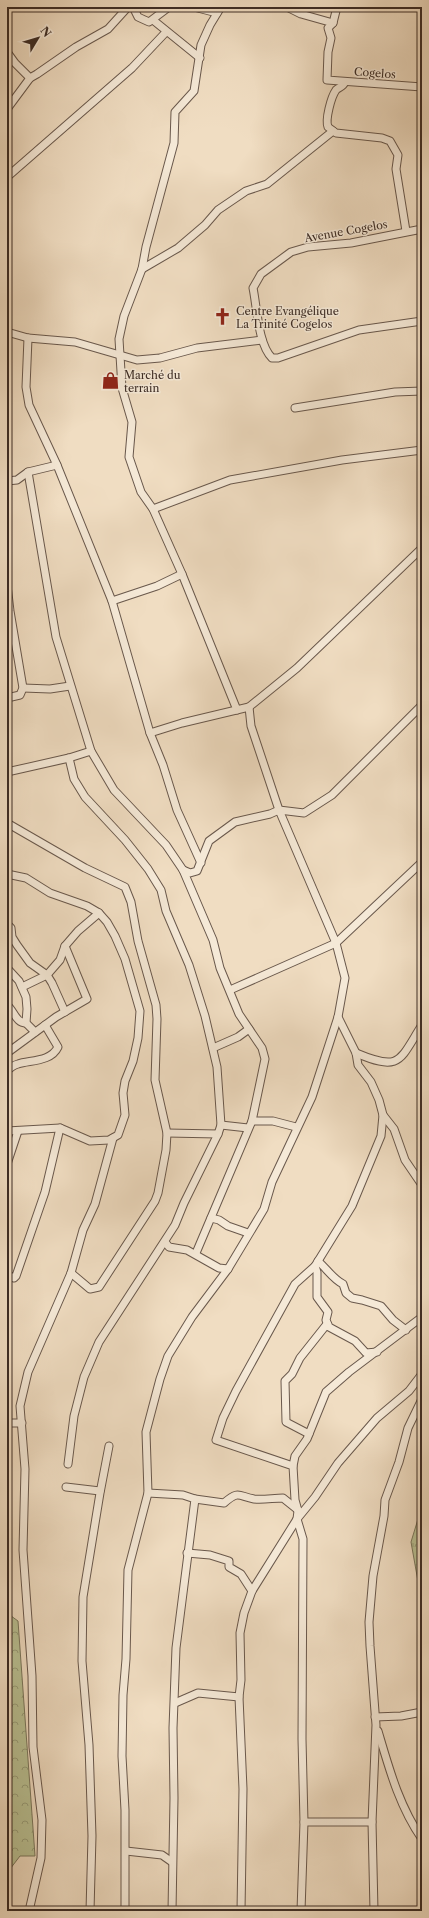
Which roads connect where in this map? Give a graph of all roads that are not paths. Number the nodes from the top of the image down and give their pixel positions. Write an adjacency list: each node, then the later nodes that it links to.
1 (128, 7): 16 (street)
2 (133, 7): 9 (street)
3 (169, 7): 9 (street)
4 (194, 7): 7 (street)
5 (287, 7): 8 (street)
6 (337, 7): 10 (street)
7 (219, 10): 13 (street)
8 (302, 11): 10 (street)
9 (153, 20): 11 (street)
10 (333, 23): 17 (street, Cogelos)
11 (166, 32): 13 (street); 21 (street)
12 (7, 52): 15 (street)
13 (200, 58): 24 (street)
14 (7, 61): 15 (street)
15 (14, 63): 16 (street)
16 (30, 78): 19 (street)
17 (345, 82): 18 (street, Cogelos); 20 (street)
18 (422, 87)
19 (7, 109)
20 (333, 130): 23 (street); 24 (street)
21 (7, 177)
22 (422, 229): 23 (street, Avenue Cogelos)
23 (406, 231): 28 (street, Avenue Cogelos)
24 (142, 269): 29 (street)
25 (422, 321): 28 (street, Avenue Cogelos)
26 (7, 332): 27 (street)
27 (28, 338): 29 (street); 33 (street)
28 (262, 340): 29 (street)
29 (120, 356): 36 (street)
30 (422, 390): 31 (street)
31 (295, 408)
32 (422, 450): 36 (street)
33 (56, 465): 34 (street); 40 (street)
34 (28, 472): 35 (street); 41 (street)
35 (7, 481)
36 (152, 509): 38 (street)
37 (422, 548): 45 (street)
38 (182, 574): 40 (street); 46 (street)
39 (7, 585): 42 (street)
40 (112, 601): 47 (street)
41 (70, 686): 42 (street); 48 (street)
42 (23, 688): 43 (street)
43 (7, 698)
44 (422, 705): 51 (street)
45 (249, 707): 46 (street); 51 (street)
46 (237, 710): 47 (street)
47 (150, 733): 53 (street)
48 (91, 751): 49 (street); 55 (street)
49 (69, 758): 50 (street); 74 (street)
50 (7, 772)
51 (278, 810): 53 (street); 60 (street)
52 (7, 824): 87 (street)
53 (202, 862): 55 (street)
54 (422, 862): 60 (street)
55 (184, 870): 65 (street)
56 (7, 874): 57 (street)
57 (99, 913): 61 (street); 90 (street)
58 (9, 926): 59 (street); 63 (street)
59 (7, 937)
60 (336, 943): 65 (street); 68 (street)
61 (65, 946): 63 (street); 67 (street)
62 (7, 968): 64 (street)
63 (48, 975): 64 (street); 67 (street)
64 (22, 987): 69 (street)
65 (230, 990): 72 (street)
66 (7, 1005): 69 (street)
67 (66, 1012): 70 (street)
68 (338, 1017): 76 (street); 81 (street)
69 (26, 1023): 73 (street)
70 (45, 1025): 73 (street); 77 (street)
71 (422, 1025): 76 (street)
72 (249, 1029): 74 (street); 79 (street)
73 (35, 1032): 75 (street)
74 (213, 1048): 80 (street)
75 (7, 1053)
76 (356, 1053): 78 (street)
77 (7, 1071)
78 (383, 1115): 84 (street); 89 (street)
79 (252, 1121): 81 (street); 83 (street)
80 (221, 1124): 83 (street); 88 (street)
81 (296, 1127): 94 (street)
82 (60, 1128): 85 (street); 90 (street); 100 (street)
83 (248, 1128): 93 (street)
84 (394, 1129): 89 (street); 92 (street)
85 (18, 1131): 86 (street); 91 (street)
86 (7, 1132)
87 (167, 1133): 88 (street); 99 (street)
88 (218, 1134): 95 (street)
89 (382, 1136): 97 (street)
90 (113, 1138): 99 (street)
91 (7, 1164)
92 (422, 1186)
93 (211, 1218): 94 (street); 96 (street)
94 (248, 1233): 98 (street)
95 (165, 1242): 96 (street); 111 (street)
96 (196, 1254): 98 (street)
97 (316, 1264): 102 (street); 103 (street); 112 (street)
98 (228, 1269): 115 (street)
99 (71, 1273): 108 (street)
100 (7, 1275)
101 (422, 1317): 103 (street)
102 (327, 1324): 104 (street); 109 (street)
103 (406, 1330): 104 (street)
104 (377, 1352): 109 (street)
105 (422, 1374): 118 (street)
106 (422, 1399): 124 (street)
107 (7, 1423): 108 (street)
108 (22, 1423): 130 (street)
109 (309, 1434): 112 (street)
110 (109, 1446): 114 (street)
111 (68, 1464)
112 (293, 1466): 117 (street)
113 (66, 1487): 114 (street)
114 (100, 1491): 131 (street)
115 (148, 1493): 116 (street); 128 (street)
116 (195, 1499): 117 (street); 119 (street)
117 (298, 1510): 118 (street)
118 (297, 1520): 120 (street); 125 (street)
119 (187, 1552): 120 (street); 122 (street)
120 (252, 1592): 121 (street)
121 (239, 1697): 122 (street); 134 (street)
122 (175, 1703): 129 (street)
123 (422, 1712): 124 (street)
124 (376, 1721): 126 (street); 127 (street)
125 (304, 1822): 126 (street); 135 (street)
126 (372, 1822): 136 (street)
127 (422, 1839)
128 (126, 1852): 129 (street); 132 (street)
129 (172, 1862): 133 (street)
130 (29, 1911)
131 (90, 1911)
132 (125, 1911)
133 (172, 1911)
134 (241, 1911)
135 (301, 1911)
136 (374, 1911)

